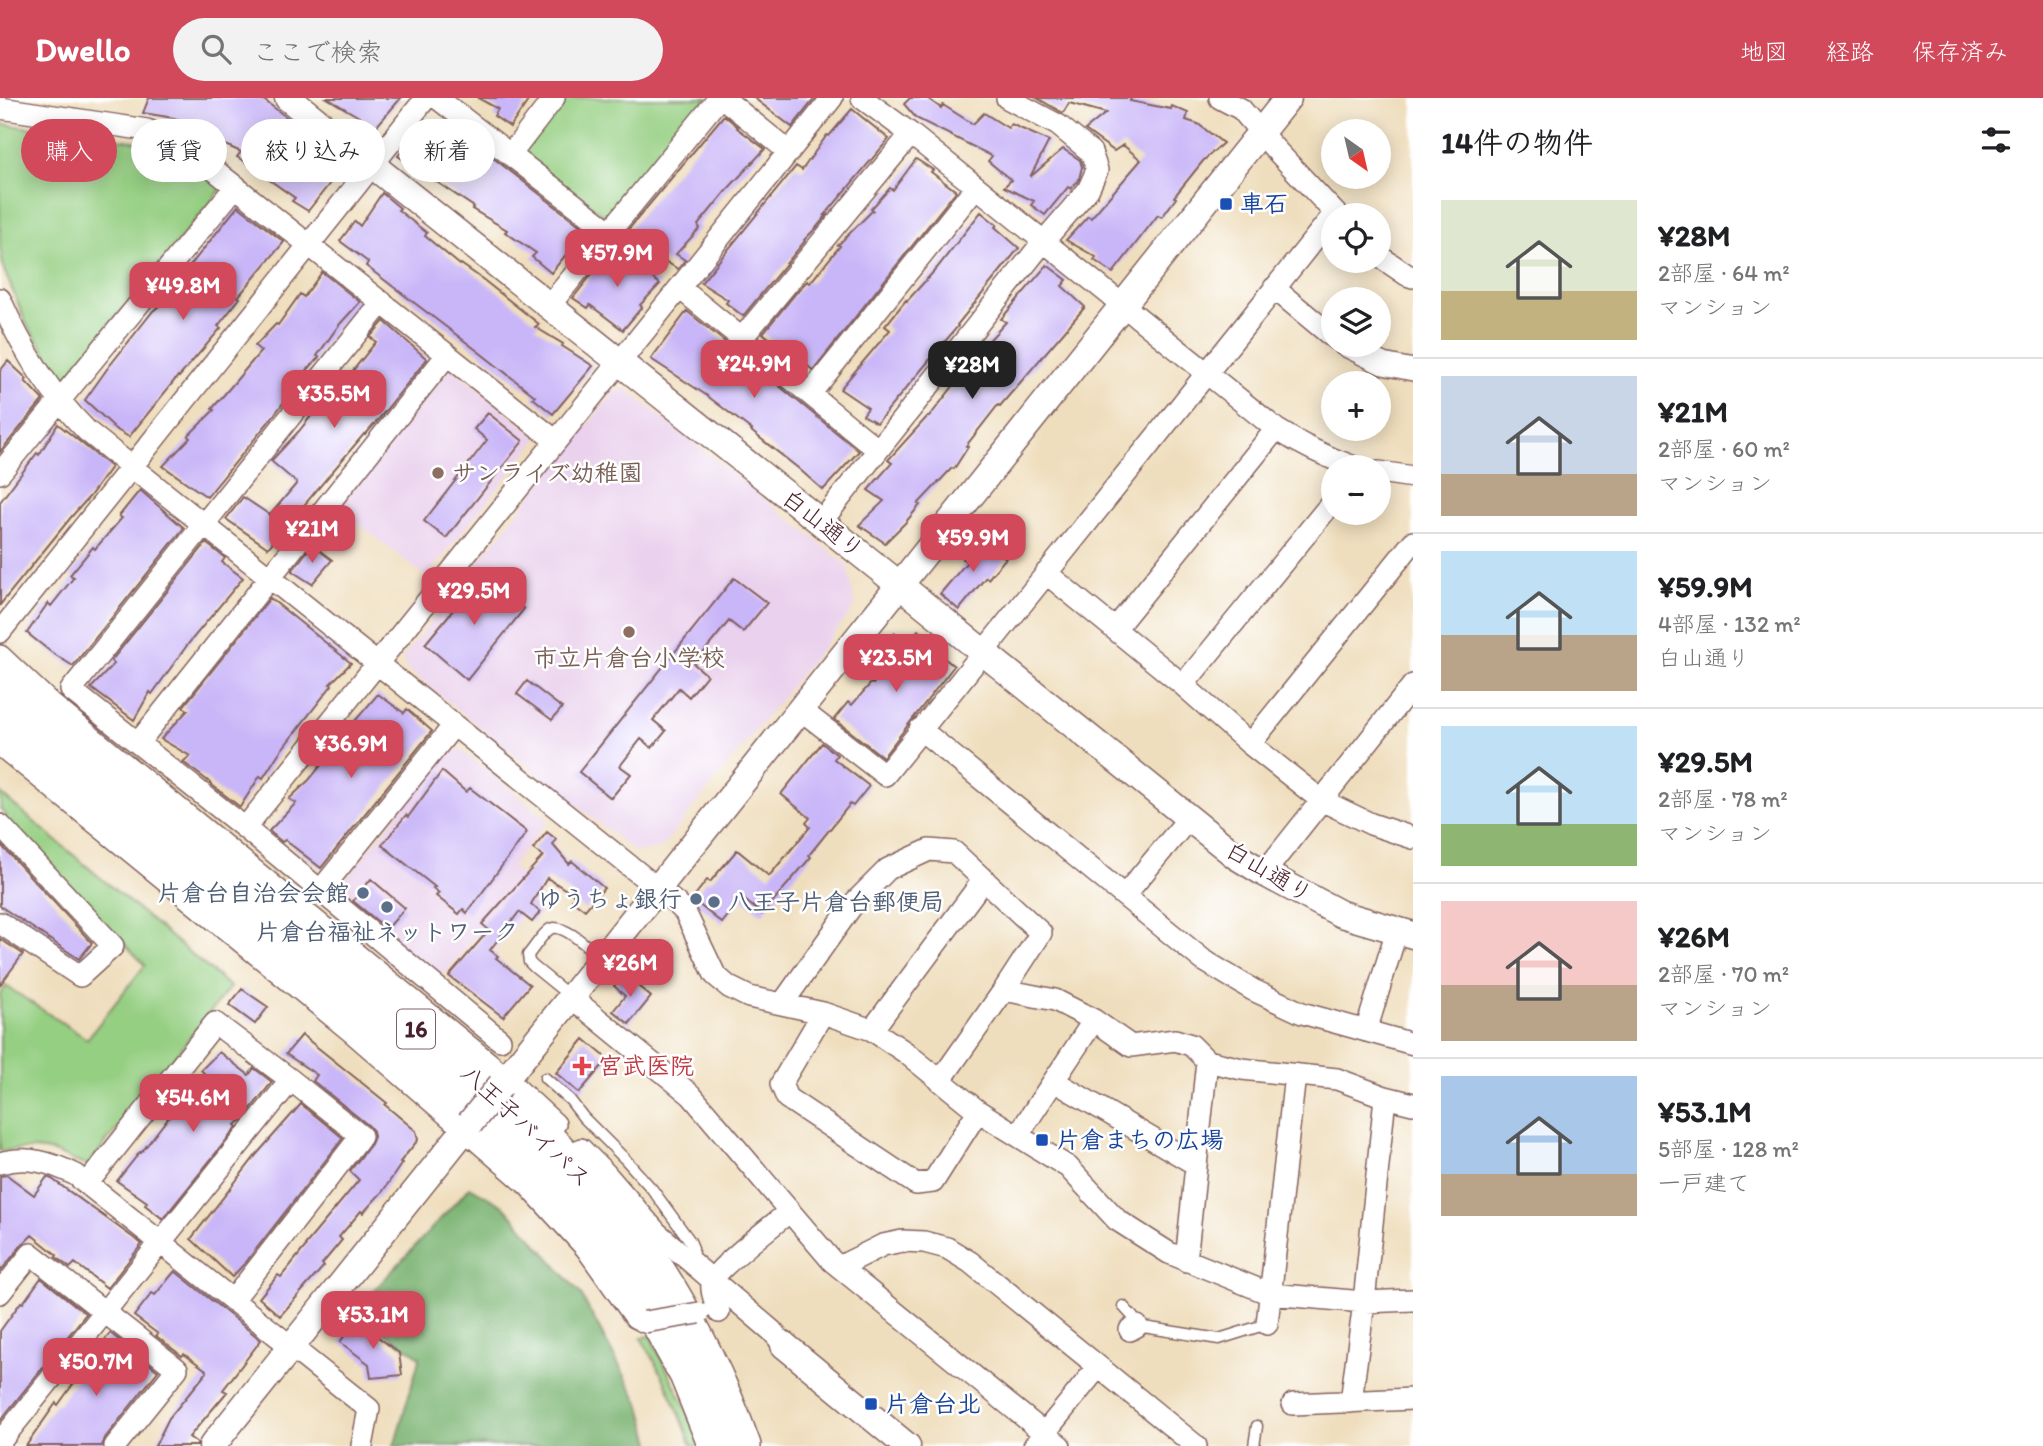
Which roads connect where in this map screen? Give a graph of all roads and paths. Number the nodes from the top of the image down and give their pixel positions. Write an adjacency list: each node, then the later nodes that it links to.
1 (426, 98): 14 (street)
2 (437, 98): 16 (street)
3 (554, 98): 16 (street)
4 (721, 98): 15 (street); 22 (street)
5 (832, 98): 15 (street)
6 (862, 98): 13 (street)
7 (1007, 98): 24 (street)
8 (1220, 98): 11 (street)
9 (296, 101): 12 (street, 白山通り)
10 (0, 108): 19 (street)
11 (1274, 115): 21 (street); 33 (street)
12 (317, 119)
13 (911, 134): 20 (street); 36 (street)
14 (385, 149)
15 (789, 152): 28 (street)
16 (510, 155): 22 (street)
17 (385, 175): 32 (street, 白山通り)
18 (359, 182): 25 (street)
19 (236, 186): 25 (street); 43 (street)
20 (975, 188): 24 (street); 42 (street)
21 (1329, 203)
22 (609, 232): 32 (street)
23 (1321, 232): 29 (street)
24 (1043, 242): 33 (street); 46 (street)
25 (309, 245): 31 (street); 48 (street)
26 (1391, 264): 27 (street)
27 (1413, 276)
28 (680, 288): 36 (street); 39 (street)
29 (1274, 288): 34 (street); 41 (street)
30 (0, 299): 35 (street)
31 (382, 302): 37 (street); 54 (street)
32 (549, 306): 39 (street, 白山通り)
33 (1123, 306): 41 (street); 58 (street)
34 (1321, 327)
35 (6, 335): 43 (street)
36 (742, 338): 42 (street)
37 (447, 355): 45 (street); 57 (street)
38 (1368, 357): 40 (street)
39 (620, 362): 45 (street); 53 (street, 白山通り)
40 (1413, 370)
41 (1207, 373): 44 (street); 56 (street)
42 (810, 394): 46 (street)
43 (60, 399): 48 (street); 49 (street)
44 (1276, 429): 47 (street); 59 (street)
45 (556, 441): 63 (street)
46 (877, 449): 53 (street)
47 (1322, 455)
48 (132, 467): 54 (street); 60 (street)
49 (0, 474)
50 (1391, 474): 51 (street)
51 (1413, 477)
52 (1321, 516): 65 (street)
53 (821, 522): 58 (street, 白山通り)
54 (204, 525): 57 (street); 71 (street)
55 (1413, 542): 72 (street)
56 (1046, 573): 59 (street); 61 (street)
57 (270, 578): 63 (street); 71 (street)
58 (901, 586): 61 (street, 白山通り); 67 (street)
59 (1115, 629): 65 (street)
60 (0, 632)
61 (982, 652): 70 (street); 75 (street, 白山通り)
62 (0, 656): 88 (street)
63 (377, 663): 69 (street); 77 (street)
64 (0, 685): 143 (highway, 八王子バイパス / 16)
65 (1183, 685): 72 (street)
66 (1413, 685): 74 (street)
67 (802, 710): 70 (street); 81 (street)
68 (0, 719): 142 (highway, 八王子バイパス / 16)
69 (454, 725): 81 (street); 82 (street)
70 (920, 729): 83 (street)
71 (138, 743): 77 (street)
72 (1250, 744): 74 (street)
73 (0, 745): 108 (street)
74 (1321, 800): 78 (street); 79 (street)
75 (1189, 818): 79 (street, 白山通り); 83 (street)
76 (0, 825): 84 (street)
77 (245, 828): 82 (street)
78 (1410, 833)
79 (1264, 873): 85 (street, 白山通り)
80 (984, 879): 89 (street); 91 (street); 94 (street)
81 (658, 889): 86 (street); 91 (street)
82 (320, 891): 87 (street)
83 (1125, 895): 95 (street)
84 (0, 923)
85 (1405, 932): 95 (street)
86 (602, 959): 90 (street); 90 (lane)
87 (407, 963): 88 (street); 96 (street)
88 (391, 982): 104 (street)
89 (1004, 990): 93 (street); 102 (street)
90 (572, 997): 104 (street); 115 (street)
91 (782, 1004): 92 (street)
92 (823, 1013): 94 (street); 107 (street)
93 (1094, 1020): 98 (street); 103 (street)
94 (872, 1030): 102 (street)
95 (1366, 1031): 97 (street)
96 (500, 1040)
97 (1413, 1044)
98 (1206, 1061): 99 (street); 112 (street)
99 (1295, 1075): 105 (street); 122 (street)
100 (545, 1078): 110 (lane)
101 (291, 1080): 114 (street); 116 (street); 123 (street)
102 (940, 1081): 107 (street)
103 (1054, 1081): 109 (street); 112 (street)
104 (504, 1082): 108 (street, bridge); 113 (street)
105 (1385, 1097): 106 (street); 125 (street)
106 (1413, 1104)
107 (978, 1111): 109 (street)
108 (467, 1127): 128 (street, bridge); 131 (street)
109 (1018, 1135): 117 (street)
110 (625, 1159): 113 (lane); 118 (lane)
111 (0, 1163): 114 (street)
112 (1195, 1164): 117 (street)
113 (606, 1174): 118 (street)
114 (87, 1184): 116 (street)
115 (790, 1211): 119 (street); 120 (street)
116 (159, 1241): 123 (street); 127 (street)
117 (1186, 1261): 122 (street)
118 (692, 1263): 120 (street)
119 (839, 1267): 132 (street); 138 (street)
120 (713, 1280): 128 (street); 130 (street)
121 (0, 1293): 127 (street)
122 (1270, 1294): 125 (street); 129 (street)
123 (233, 1300): 131 (street)
124 (1413, 1300): 125 (street)
125 (1364, 1302): 134 (street)
126 (1123, 1307): 129 (lane)
127 (103, 1312): 137 (street); 139 (street)
128 (709, 1313): 130 (street)
129 (1266, 1324)
130 (784, 1345): 144 (street)
131 (292, 1347): 140 (street); 141 (street)
132 (1098, 1367): 138 (street); 145 (street)
133 (1413, 1399): 134 (street)
134 (1350, 1402): 135 (street)
135 (1293, 1404)
136 (1257, 1426): 146 (lane)
137 (0, 1442)
138 (1046, 1442)
139 (115, 1446)
140 (212, 1446)
141 (362, 1446)
142 (716, 1446)
143 (743, 1446)
144 (907, 1446)
145 (1196, 1446)
146 (1254, 1446)

